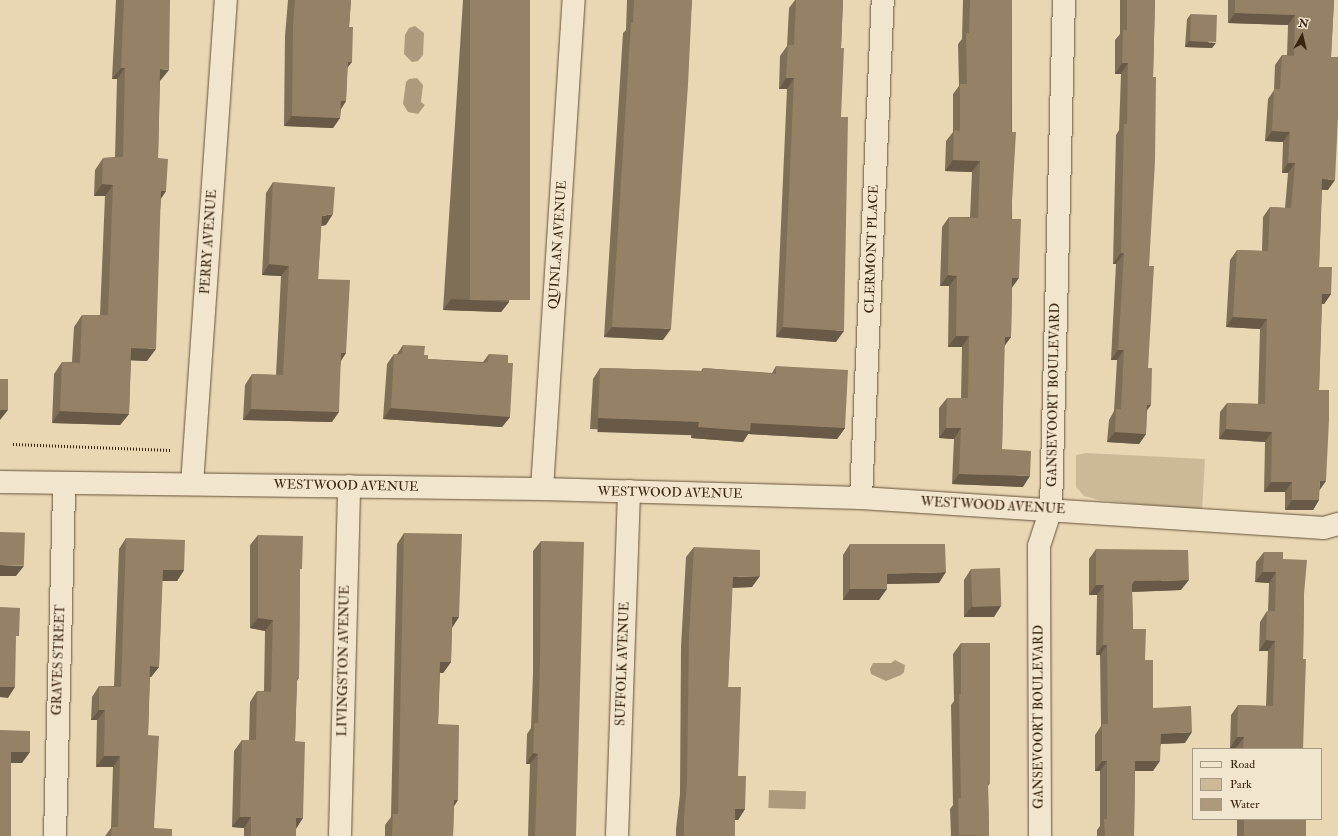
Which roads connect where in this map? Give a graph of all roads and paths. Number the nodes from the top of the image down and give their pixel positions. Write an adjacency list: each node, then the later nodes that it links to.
1 (226, 0): 9 (street, PERRY AVENUE)
2 (574, 0): 11 (street, QUINLAN AVENUE)
3 (883, 0): 13 (street, CLERMONT PLACE)
4 (1064, 0): 14 (street, GANSEVOORT BOULEVARD)
5 (13, 444): 6 (path)
6 (174, 451)
7 (0, 482): 8 (street, WESTWOOD AVENUE)
8 (64, 483): 9 (street, WESTWOOD AVENUE); 16 (street, GRAVES STREET)
9 (192, 484): 10 (street, WESTWOOD AVENUE)
10 (349, 486): 11 (street, WESTWOOD AVENUE); 17 (street, LIVINGSTON AVENUE)
11 (542, 489): 12 (street, WESTWOOD AVENUE)
12 (629, 492): 13 (street, WESTWOOD AVENUE); 18 (street, SUFFOLK AVENUE)
13 (861, 498): 14 (street, WESTWOOD AVENUE)
14 (1051, 509): 15 (street, WESTWOOD AVENUE); 19 (street, GANSEVOORT BOULEVARD)
15 (1338, 524)
16 (54, 836)
17 (340, 836)
18 (617, 836)
19 (1040, 836)

